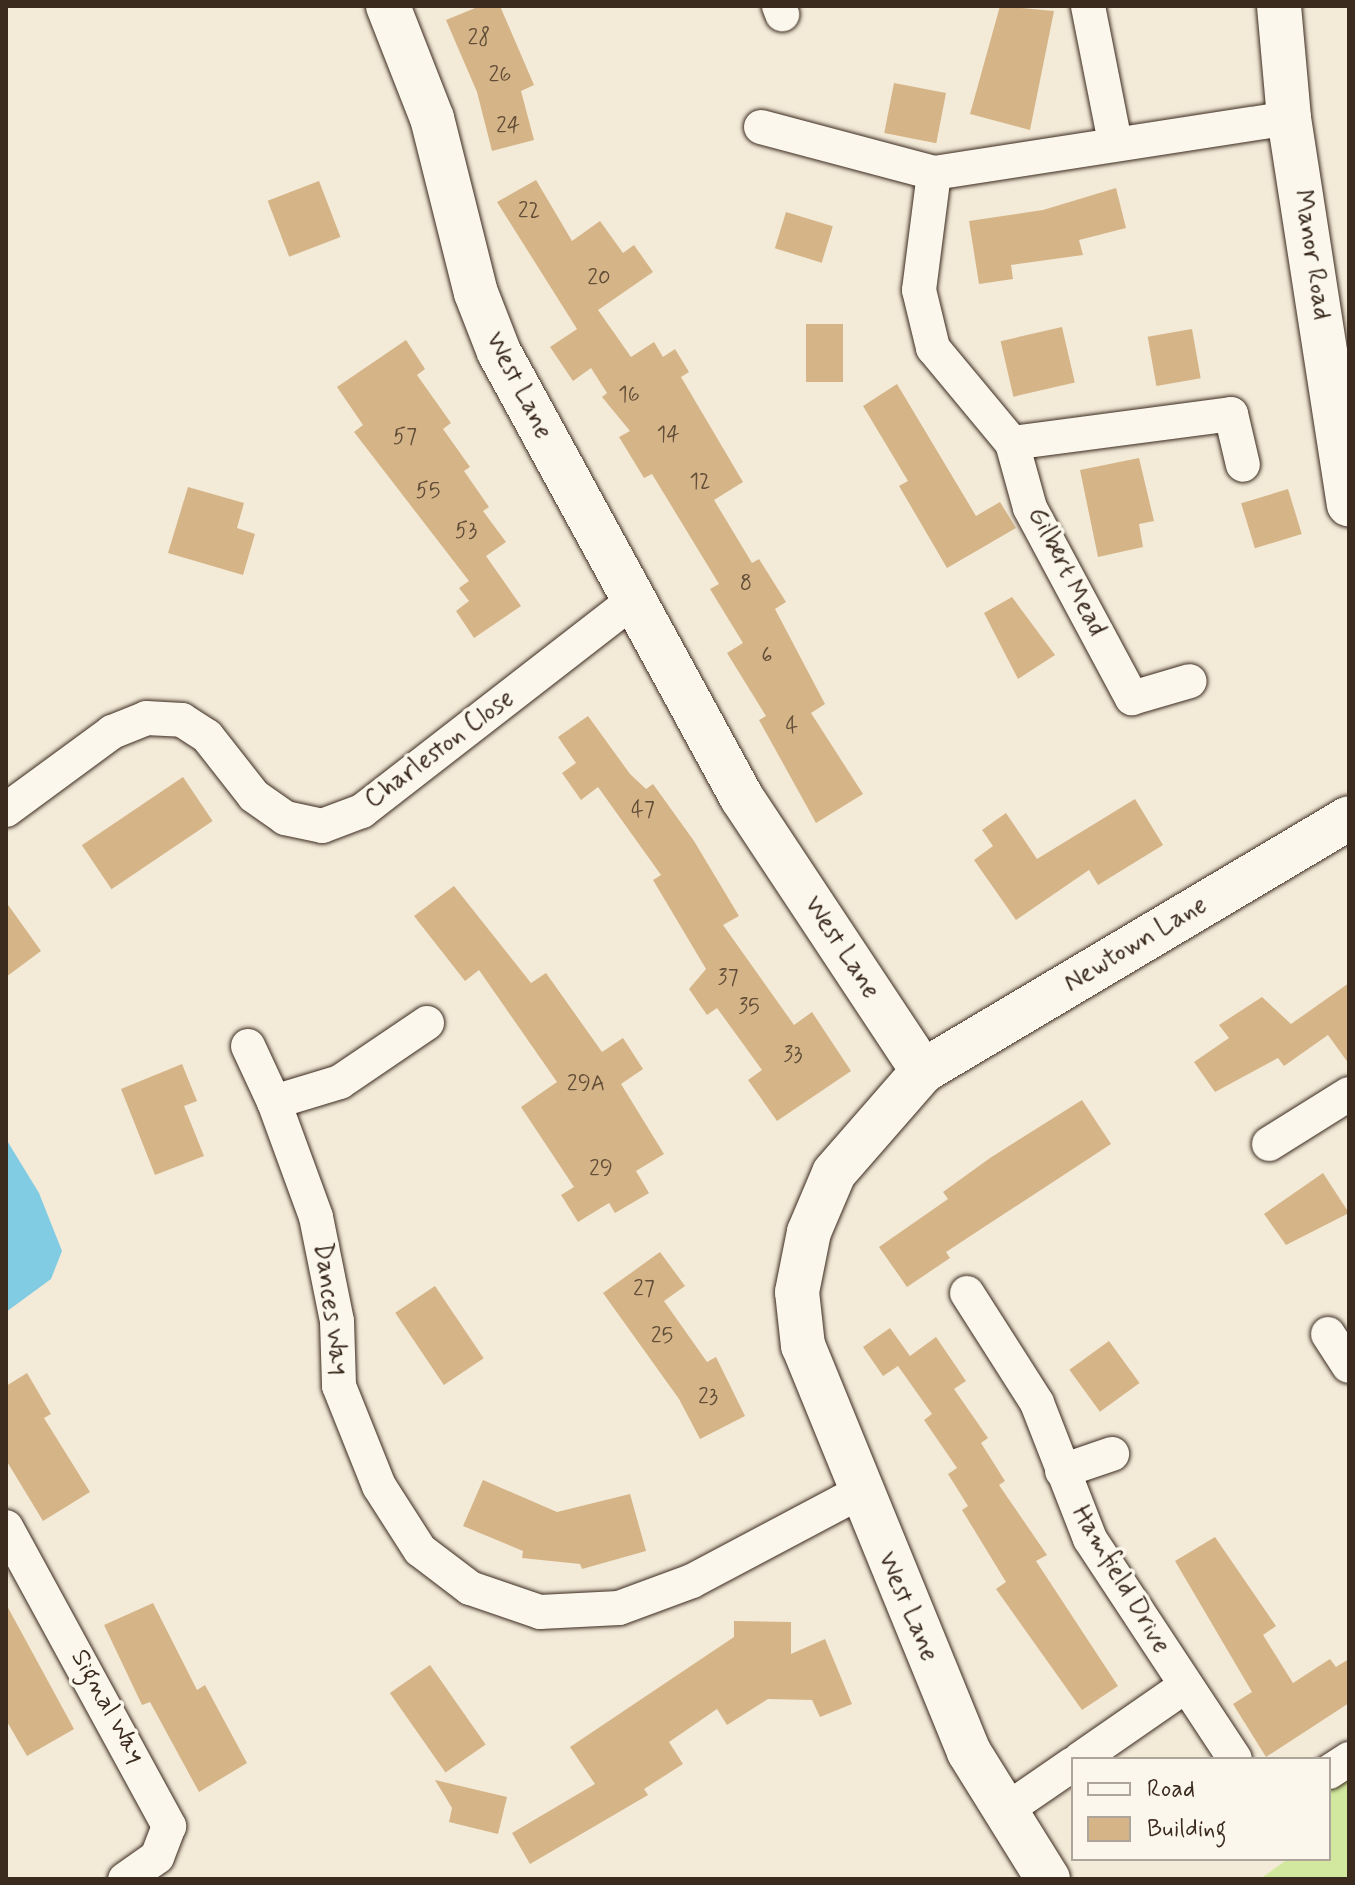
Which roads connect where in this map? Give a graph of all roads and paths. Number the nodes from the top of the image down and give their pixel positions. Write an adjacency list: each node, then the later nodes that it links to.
1 (388, 6): 11 (street, West Lane)
2 (1088, 6): 6 (street)
3 (1279, 6): 4 (street, Manor Road)
4 (1289, 118): 6 (street); 10 (street, Manor Road)
5 (761, 127): 7 (street)
6 (1115, 142): 7 (street)
7 (934, 173): 8 (street, Gilbert Mead)
8 (1012, 443): 9 (street); 12 (street, Gilbert Mead)
9 (1243, 465)
10 (1349, 504)
11 (630, 603): 13 (street, Charleston Close); 17 (street, West Lane)
12 (1190, 681)
13 (6, 810)
14 (1349, 818): 17 (street, Newtown Lane)
15 (427, 1023): 19 (street)
16 (248, 1046): 19 (street, Dances Way)
17 (923, 1071): 26 (street, West Lane)
18 (1349, 1094): 20 (street)
19 (274, 1102): 26 (street, Dances Way)
20 (1269, 1144)
21 (967, 1293): 25 (street, Hamfield Drive)
22 (1328, 1334): 23 (street)
23 (1349, 1366)
24 (1112, 1454): 25 (street, Hamfield Drive)
25 (1062, 1471): 29 (street, Hamfield Drive)
26 (860, 1492): 33 (street, West Lane)
27 (6, 1527): 28 (street, Signal Way)
28 (17, 1572): 34 (street, Signal Way)
29 (1184, 1687): 30 (street); 31 (street, Hamfield Drive)
30 (1083, 1757)
31 (1234, 1757)
32 (1071, 1765): 33 (street)
33 (1006, 1810): 35 (street, West Lane)
34 (125, 1879)
35 (1048, 1879)

